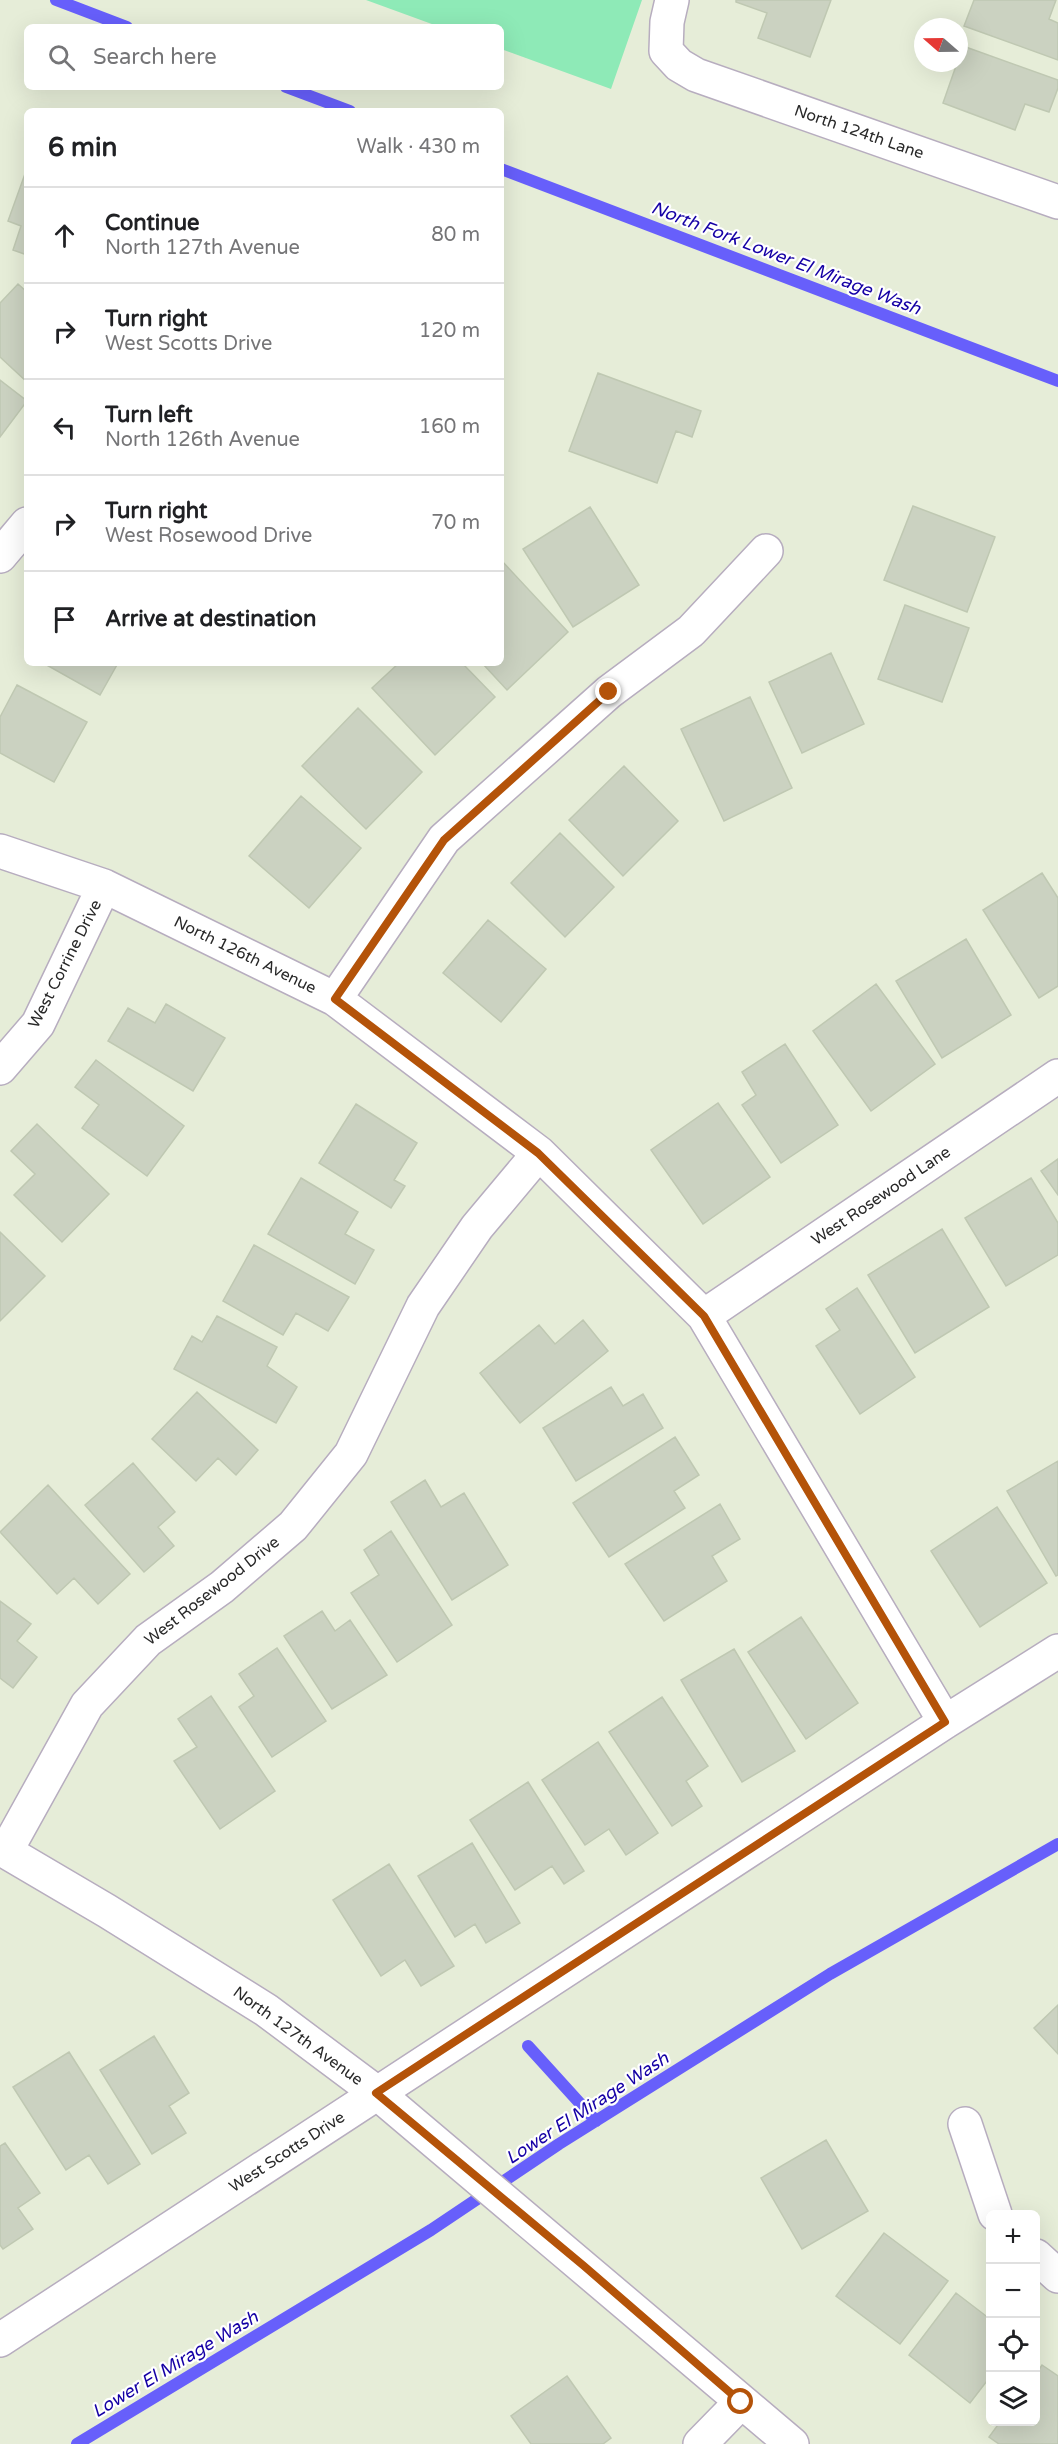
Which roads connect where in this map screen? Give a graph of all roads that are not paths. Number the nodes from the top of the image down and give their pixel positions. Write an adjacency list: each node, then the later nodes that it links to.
1 (672, 0): 2 (street, North 124th Lane)
2 (1058, 202)
3 (24, 528): 5 (street)
4 (766, 551): 8 (street)
5 (0, 556)
6 (0, 851): 7 (street, North 126th Avenue)
7 (104, 886): 8 (street, North 126th Avenue); 9 (street, West Corrine Drive)
8 (335, 999): 11 (street, North 126th Avenue)
9 (0, 1068)
10 (1058, 1076): 12 (street, West Rosewood Lane)
11 (538, 1153): 12 (street, North 126th Avenue); 15 (street, West Rosewood Drive)
12 (704, 1316): 14 (street, North 126th Avenue)
13 (1058, 1651): 14 (street, West Scotts Drive)
14 (945, 1722): 16 (street, West Scotts Drive)
15 (3, 1849): 16 (street, North 127th Avenue)
16 (376, 2093): 21 (street, West Scotts Drive); 22 (street, North 127th Avenue)
17 (965, 2124): 18 (street)
18 (994, 2210)
19 (1040, 2260): 20 (street)
20 (1058, 2276)
21 (0, 2340)
22 (741, 2402): 23 (street); 24 (street, North 127th Avenue)
23 (700, 2444)
24 (792, 2444)

